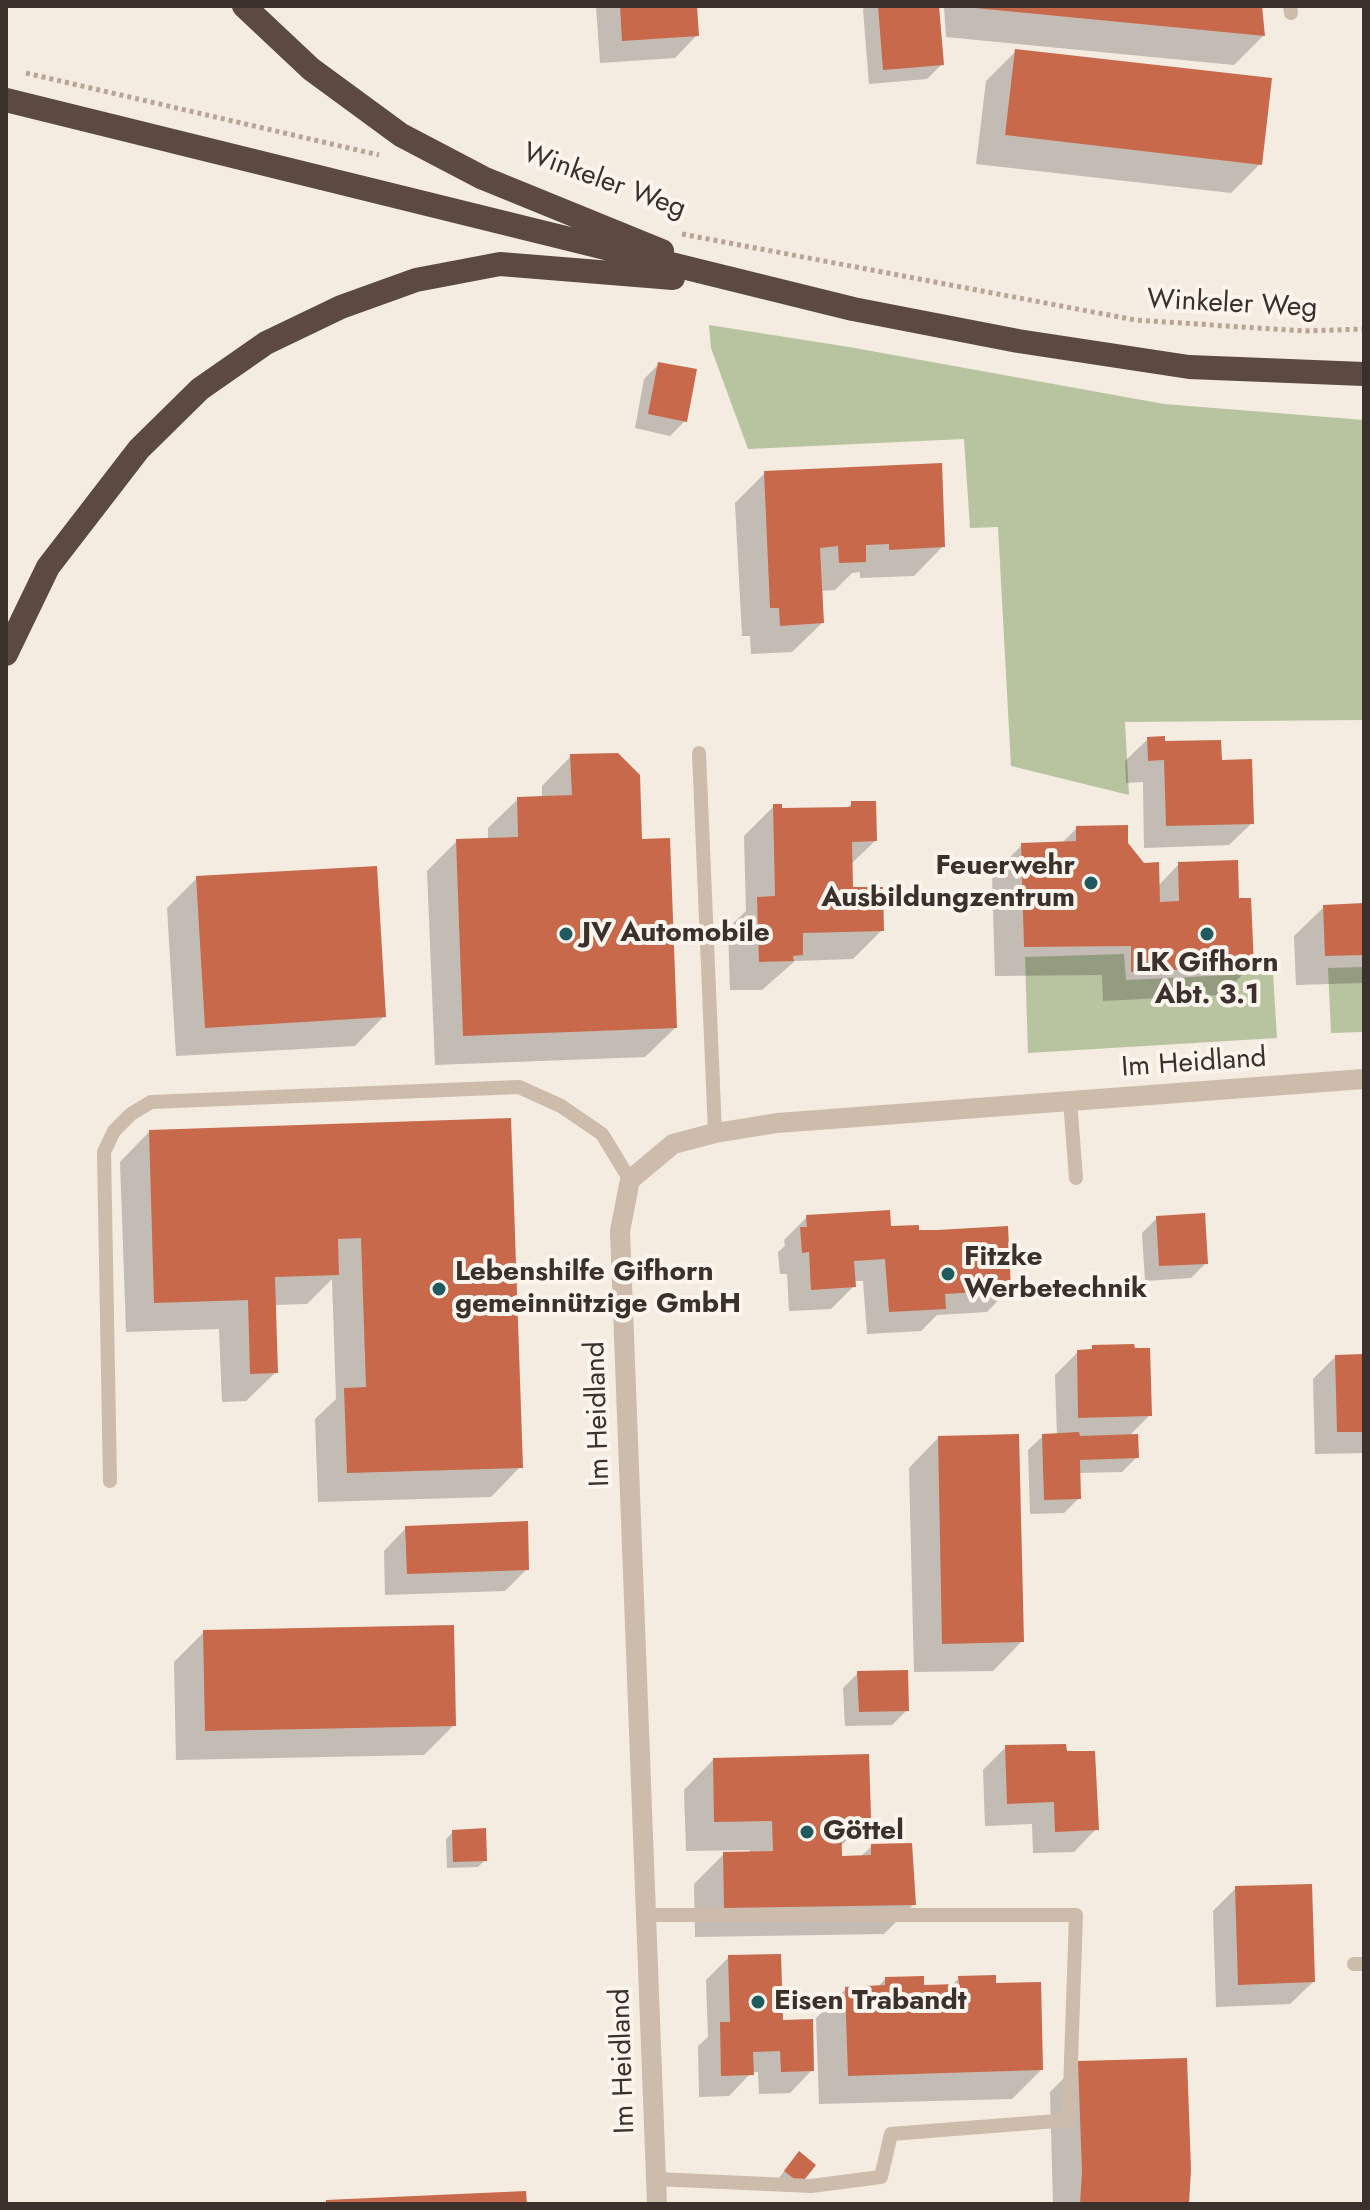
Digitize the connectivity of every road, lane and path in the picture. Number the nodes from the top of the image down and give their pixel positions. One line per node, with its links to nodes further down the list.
1 (244, 6): 4 (highway)
2 (19, 71): 4 (path)
3 (6, 100): 6 (highway)
4 (401, 135): 6 (highway)
5 (678, 234): 7 (path, Winkeler Weg)
6 (742, 283): 8 (highway); 9 (highway)
7 (1364, 329)
8 (1364, 374)
9 (6, 654)
10 (699, 753): 13 (lane)
11 (1364, 1079): 12 (street, Im Heidland)
12 (1070, 1101): 13 (street, Im Heidland); 14 (lane)
13 (715, 1133): 15 (street, Im Heidland)
14 (1076, 1178)
15 (630, 1180): 16 (lane); 17 (street, Im Heidland)
16 (110, 1481)
17 (646, 1915): 18 (street, Im Heidland); 18 (lane)
18 (656, 2179): 19 (street, Im Heidland)
19 (657, 2204)

